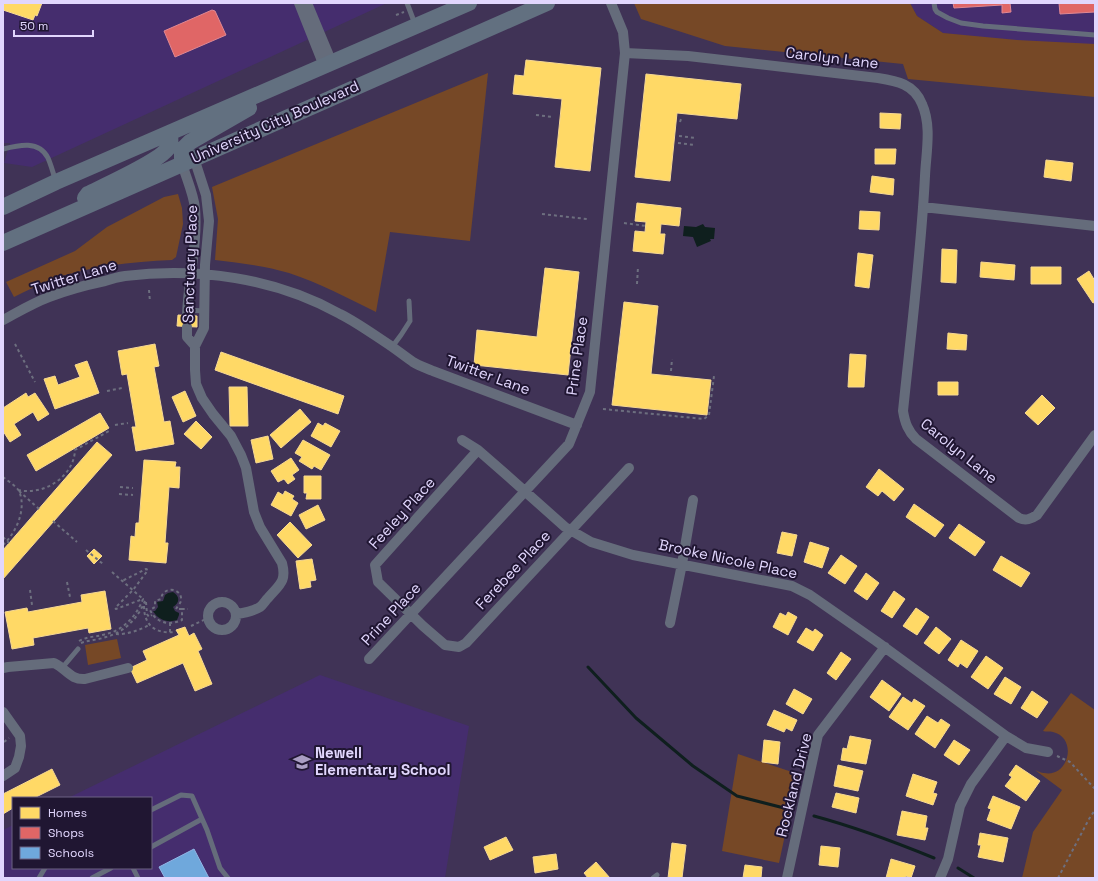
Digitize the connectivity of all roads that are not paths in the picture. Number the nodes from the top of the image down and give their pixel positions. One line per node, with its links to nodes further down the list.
1 (298, 3): 11 (street)
2 (307, 3): 11 (street)
3 (406, 3): 8 (lane)
4 (469, 3): 8 (main road, University City Boulevard)
5 (547, 3): 15 (main road, University City Boulevard)
6 (611, 3): 10 (street, Prine Place)
7 (934, 3): 9 (lane)
8 (416, 26): 11 (main road, University City Boulevard)
9 (1095, 35)
10 (625, 53): 18 (street, Carolyn Lane); 31 (street, Prine Place)
11 (328, 65): 12 (main road, University City Boulevard)
12 (290, 81): 13 (main road, University City Boulevard); 15 (main road)
13 (170, 133): 16 (main road, University City Boulevard); 19 (main road)
14 (3, 149): 16 (lane)
15 (188, 161): 19 (main road, University City Boulevard); 22 (street, Sanctuary Place); 23 (street, Sanctuary Place)
16 (56, 182): 17 (main road, University City Boulevard)
17 (5, 204)
18 (923, 207): 20 (street); 32 (street, Carolyn Lane)
19 (66, 215): 21 (main road, University City Boulevard)
20 (1095, 226)
21 (3, 243)
22 (191, 273): 23 (street, Twitter Lane); 26 (street, Sanctuary Place); 27 (street, Twitter Lane)
23 (205, 274): 25 (street, Sanctuary Place); 30 (street, Twitter Lane)
24 (408, 301): 30 (lane)
25 (204, 311): 26 (lane); 29 (street, Sanctuary Place)
26 (187, 313)
27 (3, 320)
28 (187, 327): 29 (street, Sanctuary Place)
29 (195, 346): 40 (street, Sanctuary Place)
30 (392, 347): 31 (street, Twitter Lane)
31 (577, 425): 36 (street, Prine Place)
32 (1095, 435)
33 (462, 440): 34 (street, Brooke Nicole Place)
34 (478, 450): 36 (street, Brooke Nicole Place); 41 (street, Feeley Place)
35 (629, 468): 38 (street, Ferebee Place)
36 (525, 492): 38 (street, Brooke Nicole Place); 41 (street, Prine Place)
37 (693, 500): 39 (street)
38 (571, 531): 39 (street, Brooke Nicole Place); 41 (street, Ferebee Place)
39 (682, 564): 42 (street); 43 (street, Brooke Nicole Place)
40 (236, 614): 40 (street)
41 (411, 615): 45 (street, Prine Place)
42 (670, 623)
43 (885, 646): 50 (street, Brooke Nicole Place); 63 (street, Rockland Drive)
44 (78, 649): 47 (lane)
45 (369, 659)
46 (3, 668): 47 (street)
47 (62, 668): 48 (street)
48 (128, 668)
49 (3, 712): 52 (street)
50 (1006, 736): 51 (street, Brooke Nicole Place); 64 (street)
51 (1048, 752)
52 (3, 776)
53 (152, 810): 54 (lane)
54 (202, 819): 55 (lane); 62 (lane)
55 (152, 846)
56 (44, 869): 59 (lane)
57 (109, 869): 60 (lane)
58 (134, 869): 61 (lane)
59 (40, 878)
60 (92, 878)
61 (138, 878)
62 (228, 878)
63 (787, 878)
64 (940, 878)

